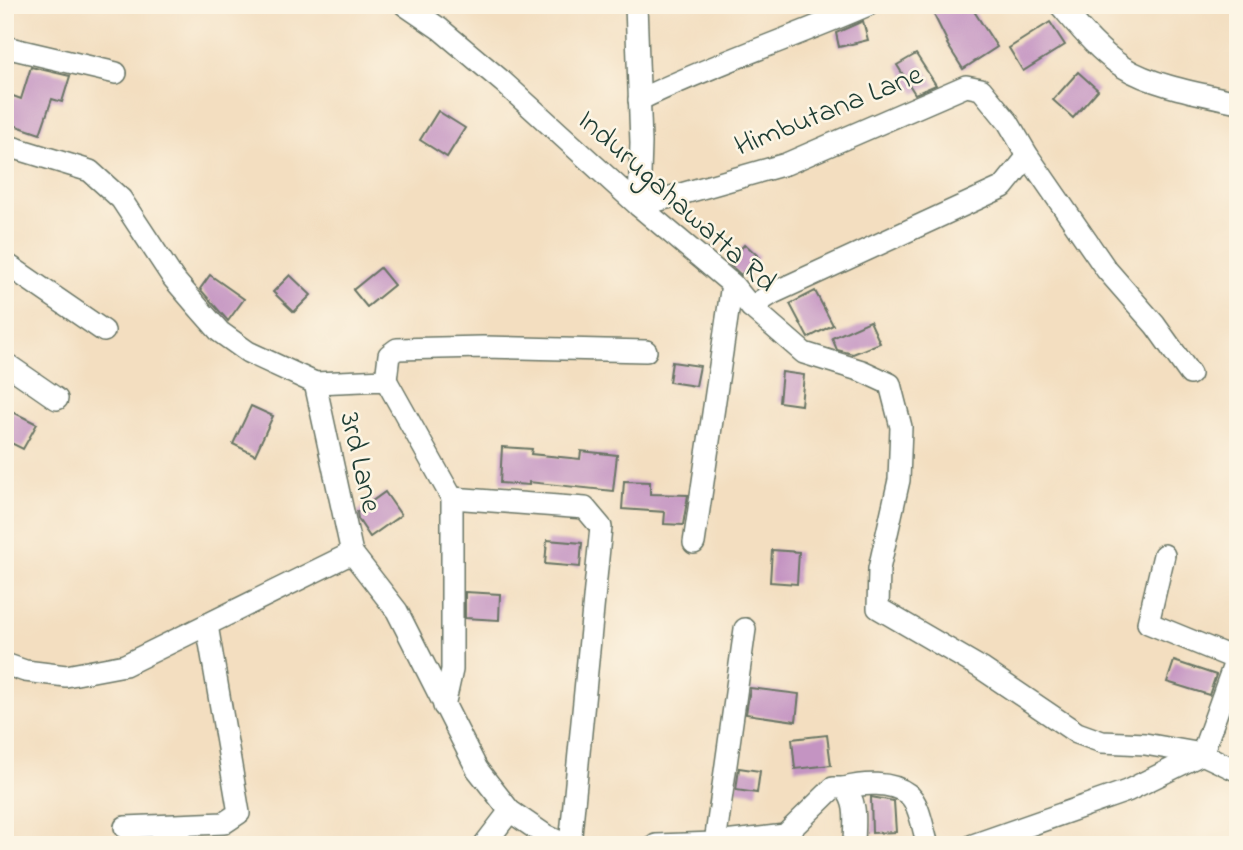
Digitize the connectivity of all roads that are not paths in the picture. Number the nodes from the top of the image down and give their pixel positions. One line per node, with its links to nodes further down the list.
1 (405, 5): 11 (street, Indurugahawatta Rd)
2 (636, 5): 7 (street)
3 (868, 5): 7 (street)
4 (1060, 5): 8 (street)
5 (5, 47): 6 (street)
6 (116, 73)
7 (639, 100): 11 (street)
8 (1238, 102)
9 (5, 145): 20 (street)
10 (1028, 156): 11 (street, Himbutana Lane); 14 (street); 18 (street, Himbutana Lane)
11 (639, 206): 13 (street, Indurugahawatta Rd)
12 (5, 263): 15 (street)
13 (732, 284): 14 (street, Indurugahawatta Rd); 23 (street)
14 (751, 307): 31 (street, Indurugahawatta Rd)
15 (104, 331)
16 (646, 351): 19 (street)
17 (5, 363): 21 (street)
18 (1190, 374)
19 (386, 380): 20 (street); 22 (street)
20 (315, 383): 24 (street, 3rd Lane)
21 (57, 399)
22 (452, 498): 30 (street); 38 (street)
23 (694, 543)
24 (352, 553): 26 (street); 30 (street)
25 (1164, 555): 28 (street)
26 (207, 625): 29 (street); 35 (street)
27 (745, 629): 36 (street)
28 (1237, 652): 31 (street)
29 (5, 664)
30 (444, 706): 34 (street)
31 (1202, 754): 32 (street); 42 (street)
32 (1238, 771)
33 (844, 788): 36 (street); 40 (street); 41 (street)
34 (510, 811): 37 (street); 38 (street)
35 (125, 827)
36 (715, 844): 39 (street)
37 (484, 845)
38 (568, 845)
39 (656, 845)
40 (854, 845)
41 (928, 845)
42 (973, 845)

